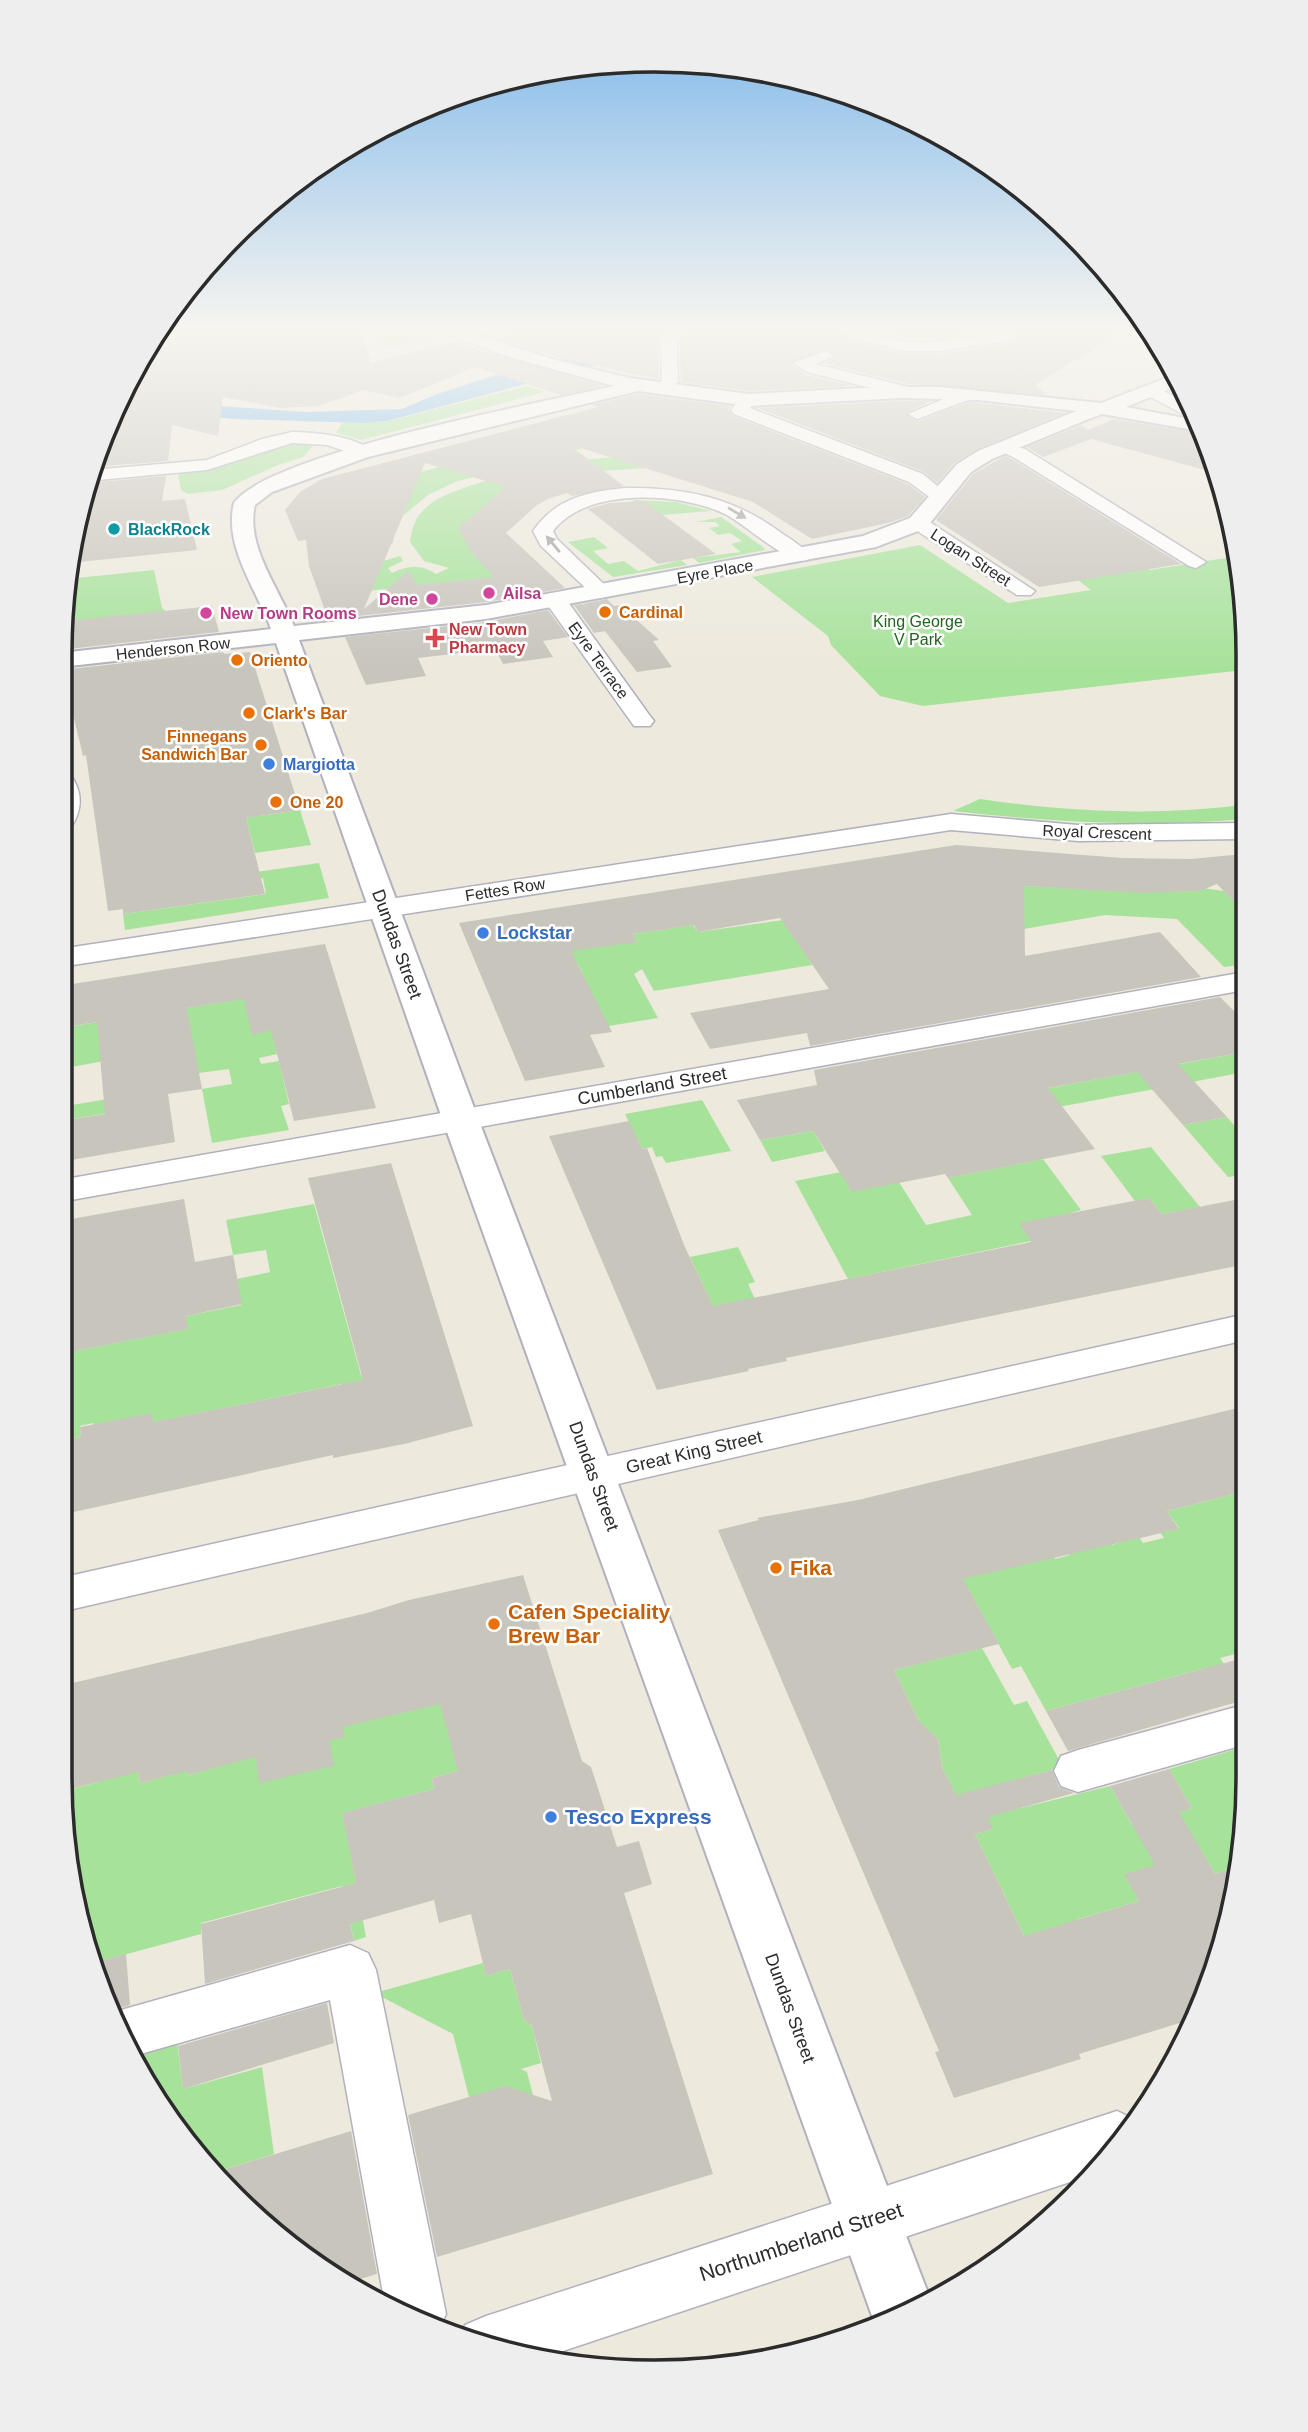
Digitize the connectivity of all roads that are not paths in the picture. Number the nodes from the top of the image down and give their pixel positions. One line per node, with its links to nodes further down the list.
1 (273, 441): 8 (street)
2 (332, 441): 7 (street)
3 (405, 441): 7 (street)
4 (822, 441): 9 (street)
5 (1016, 441): 6 (street)
6 (1001, 447): 9 (street); 12 (street)
7 (363, 452): 16 (street, Dundas Street)
8 (101, 475)
9 (939, 495): 10 (street)
10 (918, 523): 11 (street, Eyre Place); 13 (street, Logan Street)
11 (800, 556): 14 (street, Eyre Place); 14 (street, one-way to 11)
12 (1196, 562)
13 (1024, 591)
14 (601, 592): 15 (street, Eyre Place)
15 (555, 600): 16 (street, Eyre Place); 18 (street, Eyre Terrace)
16 (285, 635): 17 (street, Henderson Row); 21 (street, Dundas Street)
17 (72, 659)
18 (642, 721)
19 (951, 822): 20 (street, Royal Crescent); 21 (street, Fettes Row)
20 (1236, 831)
21 (384, 908): 22 (street, Fettes Row); 24 (street, Dundas Street)
22 (72, 956)
23 (1236, 983): 24 (street, Cumberland Street)
24 (461, 1121): 25 (street, Cumberland Street); 27 (street, Dundas Street)
25 (72, 1189)
26 (1236, 1329): 27 (street, Great King Street)
27 (593, 1474): 28 (street, Great King Street); 33 (street, Dundas Street)
28 (72, 1592)
29 (1236, 1727): 30 (street)
30 (1077, 1771)
31 (130, 2032): 35 (street)
32 (1108, 2142): 33 (street, Northumberland Street)
33 (868, 2220): 34 (street, Dundas Street); 36 (street, Northumberland Street)
34 (900, 2305)
35 (415, 2309)
36 (504, 2340)

